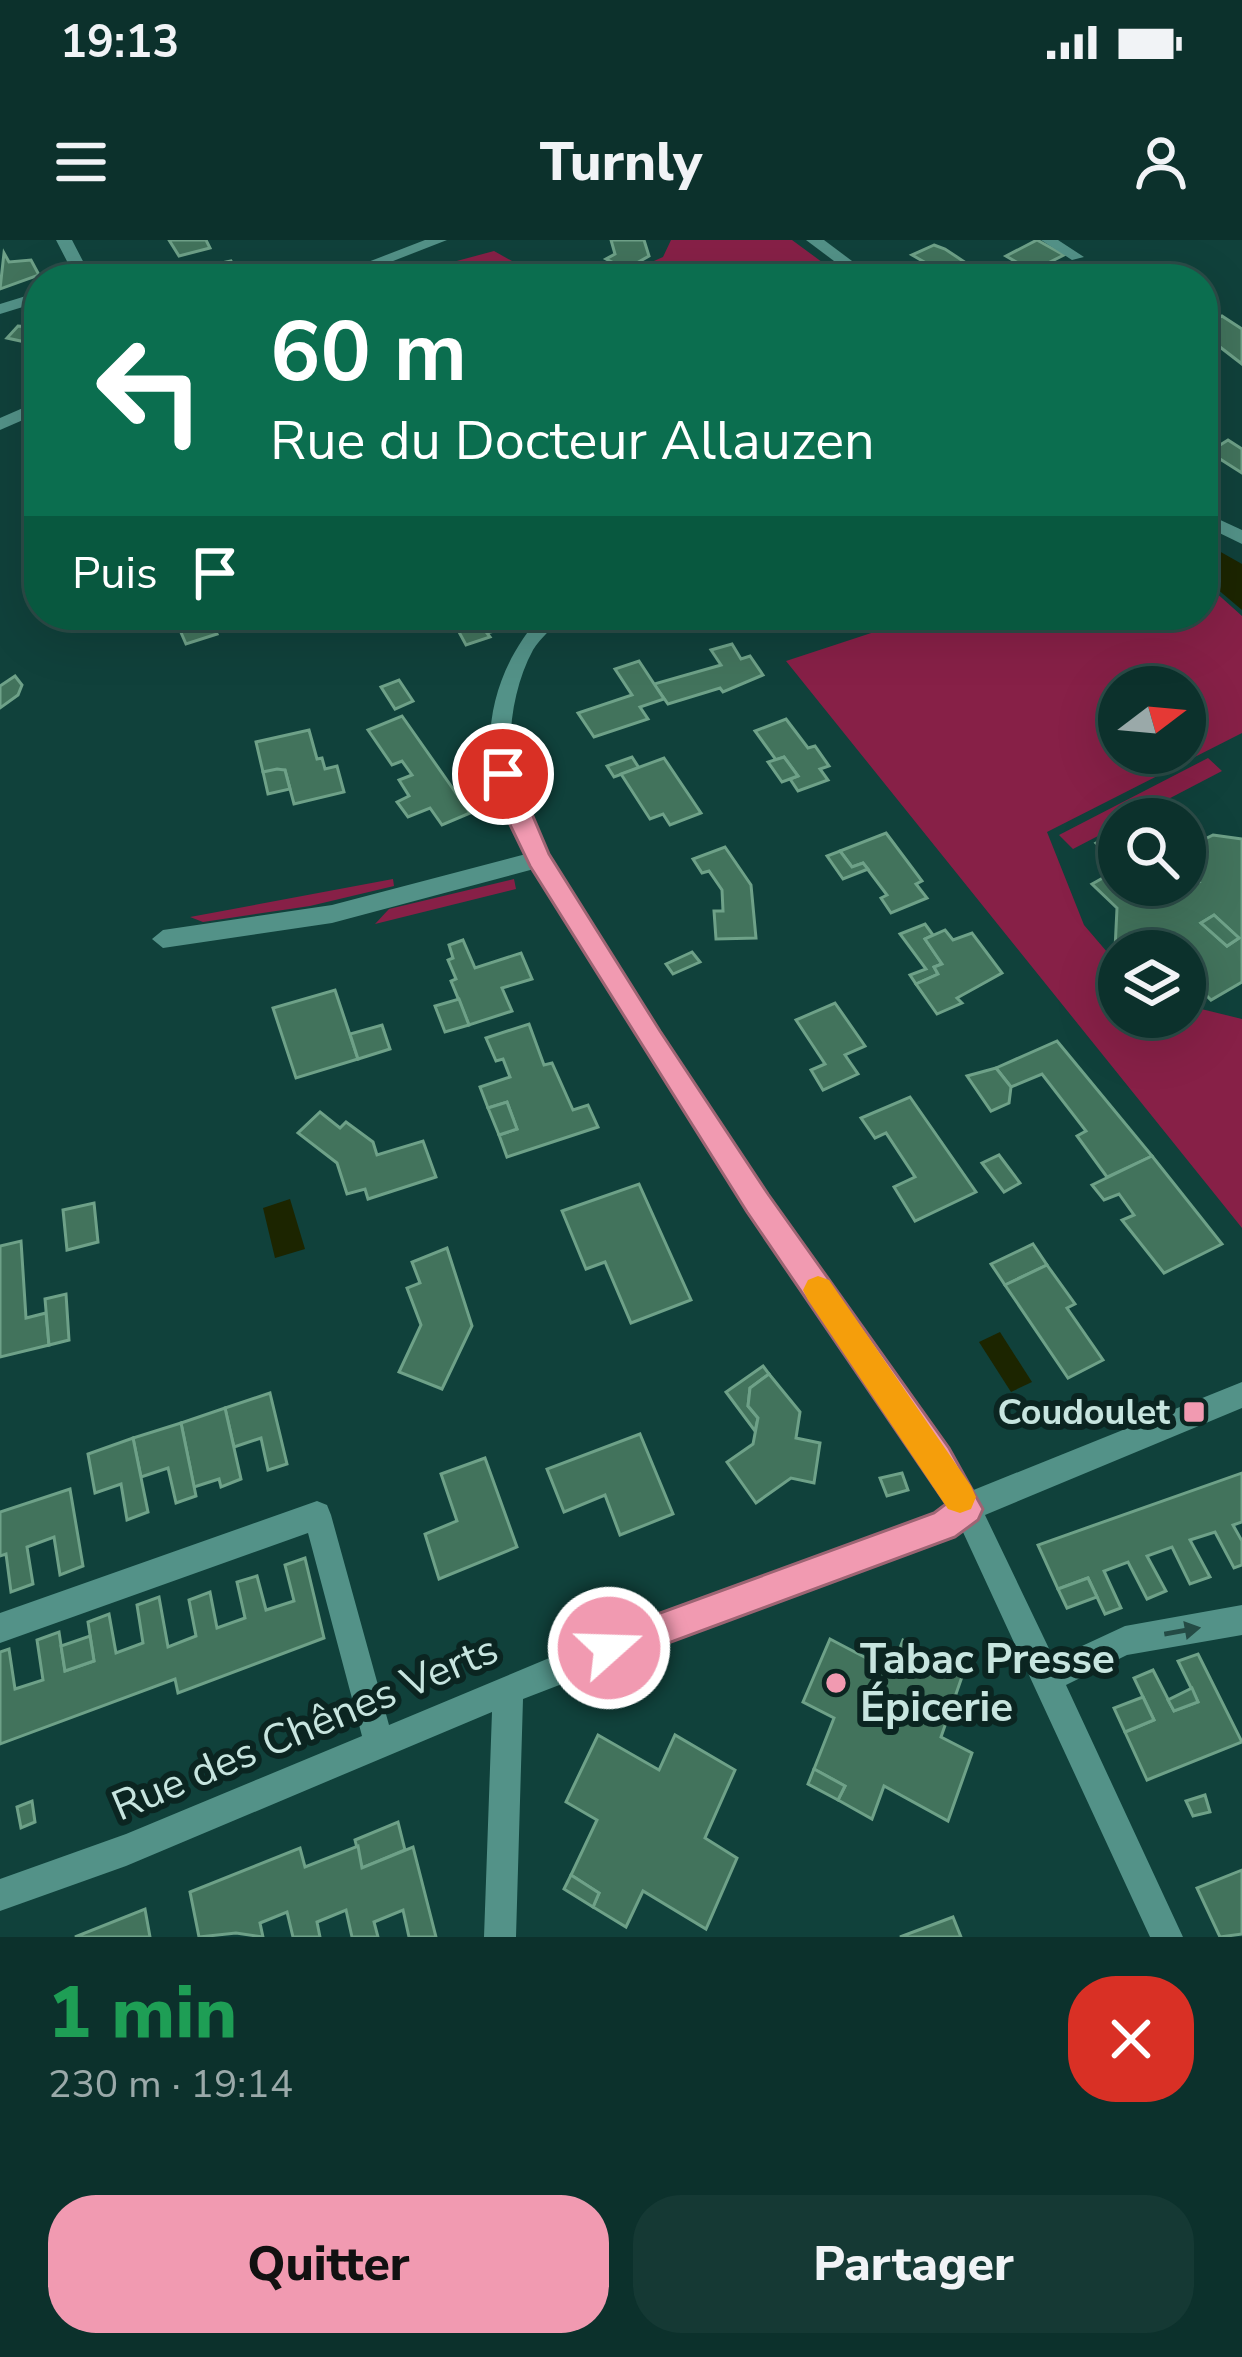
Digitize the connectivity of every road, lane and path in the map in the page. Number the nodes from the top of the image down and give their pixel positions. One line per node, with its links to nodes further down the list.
1 (439, 240): 5 (street)
2 (814, 240): 6 (street)
3 (1048, 240): 4 (lane)
4 (1077, 256)
5 (373, 264)
6 (847, 264)
7 (539, 630): 8 (street)
8 (539, 859): 9 (street); 11 (street)
9 (163, 939)
10 (1242, 1395): 11 (street, Rue des Chênes Verts)
11 (967, 1509): 14 (street); 15 (street, Rue des Chênes Verts)
12 (1242, 1620): 14 (street, one-way to 12)
13 (0, 1628): 16 (street)
14 (1047, 1678): 19 (street)
15 (508, 1688): 16 (street, Rue des Chênes Verts); 18 (street)
16 (379, 1743): 17 (street, Rue des Chênes Verts)
17 (0, 1895)
18 (500, 1937)
19 (1167, 1937)

